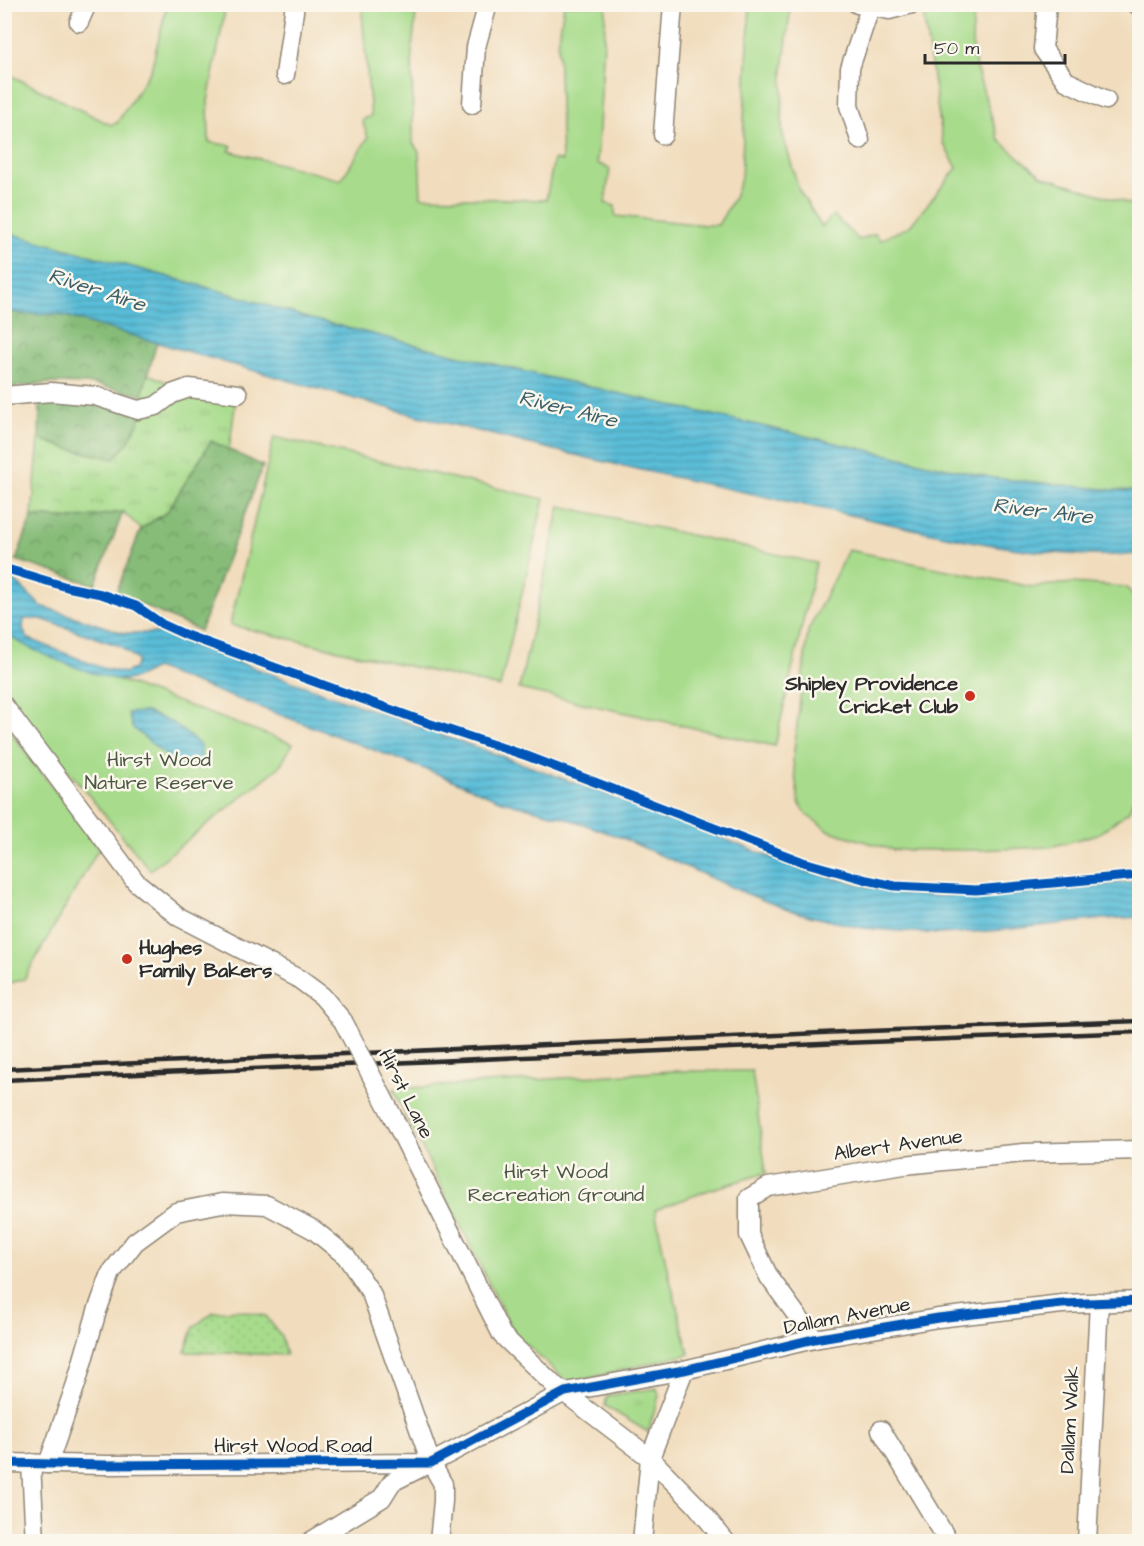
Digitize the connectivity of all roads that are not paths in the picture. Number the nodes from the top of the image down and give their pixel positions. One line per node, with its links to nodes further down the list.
1 (87, 4): 8 (street)
2 (295, 4): 9 (street)
3 (488, 4): 11 (street)
4 (674, 4): 12 (street)
5 (912, 4): 7 (street)
6 (1047, 4): 10 (street)
7 (864, 6): 13 (street)
8 (79, 22)
9 (285, 75)
10 (1106, 100)
11 (472, 104)
12 (663, 135)
13 (860, 140)
14 (238, 394): 15 (street)
15 (4, 396)
16 (4, 706): 22 (street, Hirst Lane, bridge)
17 (1140, 1150): 20 (street, Albert Avenue)
18 (1140, 1301): 19 (street, Dallam Avenue)
19 (1099, 1302): 20 (street, Dallam Avenue); 34 (street, Dallam Walk)
20 (814, 1339): 21 (street, Dallam Avenue)
21 (684, 1370): 22 (street, Dallam Avenue); 24 (street)
22 (565, 1392): 24 (street, Hirst Lane); 27 (street, Hirst Wood Road)
23 (881, 1430): 28 (street)
24 (650, 1458): 32 (street); 33 (street, Hirst Lane)
25 (4, 1463): 26 (street, Hirst Wood Road)
26 (40, 1463): 27 (street, Hirst Wood Road); 27 (street); 29 (street)
27 (430, 1463): 30 (street); 31 (street)
28 (946, 1541)
29 (35, 1542)
30 (310, 1542)
31 (439, 1542)
32 (642, 1542)
33 (726, 1542)
34 (1087, 1542)

